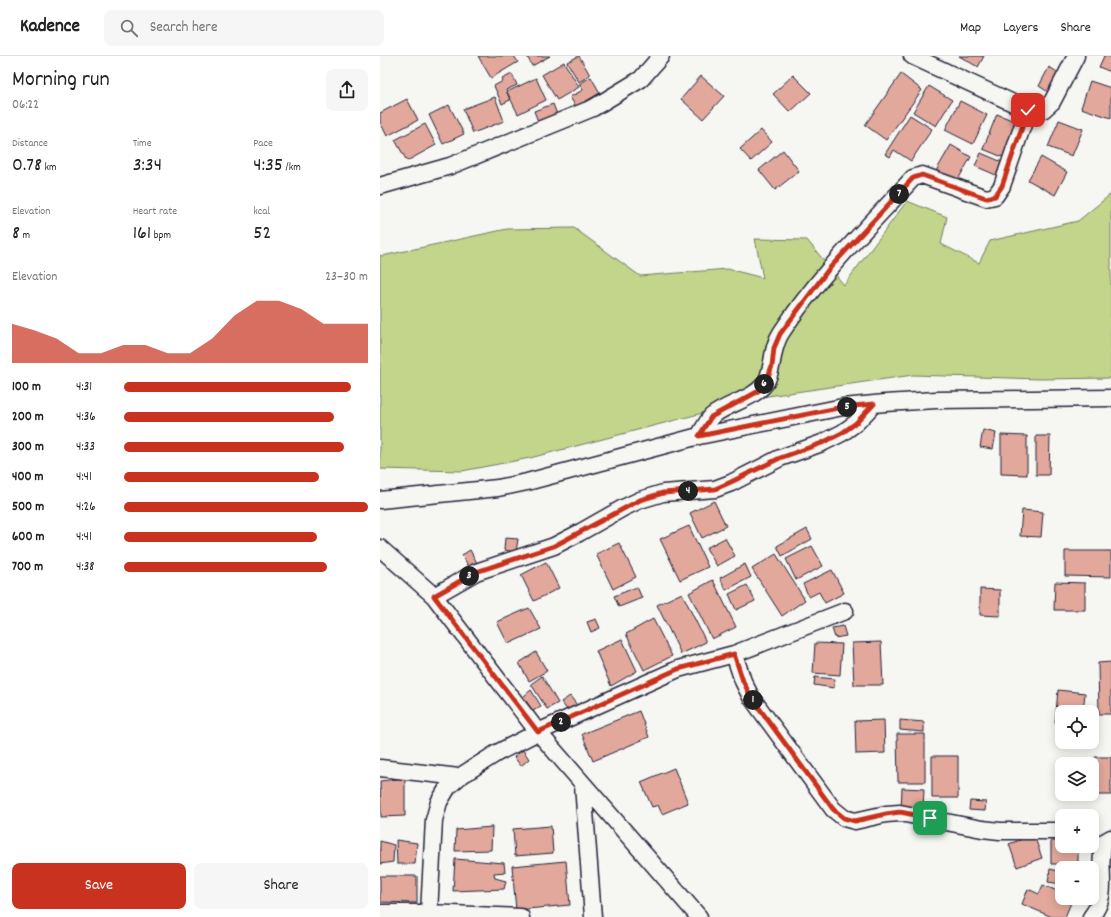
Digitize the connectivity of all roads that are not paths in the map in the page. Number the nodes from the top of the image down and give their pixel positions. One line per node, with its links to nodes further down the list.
1 (661, 56): 5 (street)
2 (912, 56): 4 (street)
3 (1076, 56): 4 (street)
4 (1028, 110): 8 (street)
5 (380, 186)
6 (1111, 398): 7 (street)
7 (874, 404): 8 (street); 11 (street)
8 (699, 436): 9 (street)
9 (380, 500)
10 (384, 555): 11 (street)
11 (434, 596): 14 (street)
12 (845, 611): 13 (street)
13 (734, 654): 14 (street); 18 (street)
14 (538, 732): 16 (street); 17 (street)
15 (380, 768): 16 (street)
16 (459, 777): 21 (street)
17 (583, 785): 23 (street); 24 (street)
18 (1055, 831)
19 (1102, 839): 25 (street)
20 (380, 913): 21 (street)
21 (429, 913): 22 (street)
22 (521, 917)
23 (593, 917)
24 (699, 917)
25 (1091, 917)

